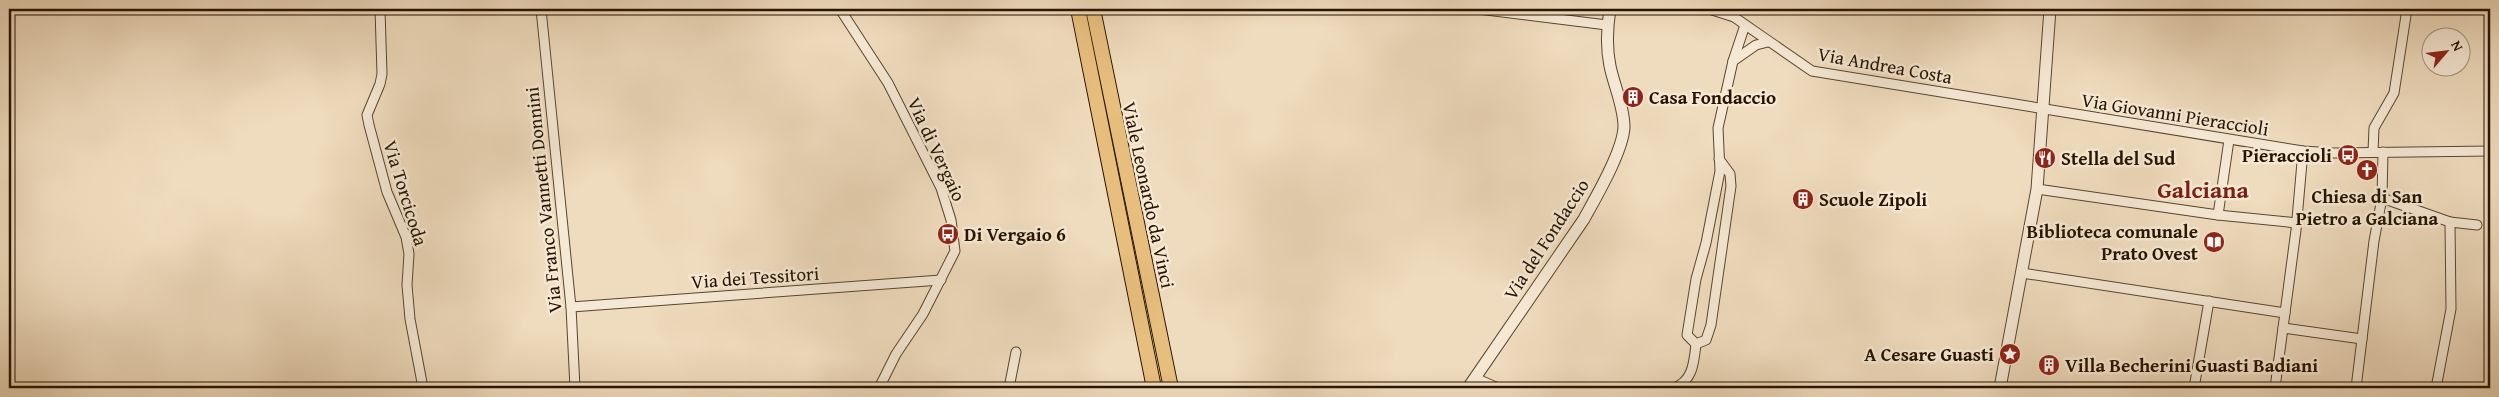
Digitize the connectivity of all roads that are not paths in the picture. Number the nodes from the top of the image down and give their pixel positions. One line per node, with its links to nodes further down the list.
1 (380, 9): 40 (street, Via Torcicoda)
2 (540, 9): 33 (street, Via Franco Vannetti Donnini)
3 (840, 9): 31 (street, Via di Vergaio)
4 (1078, 9): 44 (highway, Viale Leonardo da Vinci)
5 (1093, 9): 45 (highway, Viale Leonardo da Vinci)
6 (1478, 9): 11 (street)
7 (1610, 9): 11 (street, Via del Fondaccio)
8 (1709, 9): 12 (street, Via Andrea Costa)
9 (2050, 9): 15 (street)
10 (2407, 9): 19 (street)
11 (1607, 25): 39 (street, Via del Fondaccio)
12 (1745, 25): 13 (street, Via Andrea Costa); 14 (street)
13 (1768, 42): 14 (street); 15 (street, Via Andrea Costa)
14 (1733, 61): 21 (street)
15 (2042, 109): 16 (street, Via Giovanni Pieraccioli); 24 (street)
16 (2229, 140): 17 (street, Via Giovanni Pieraccioli); 26 (street)
17 (2304, 151): 19 (street, Via Giovanni Pieraccioli); 28 (street)
18 (2490, 151): 20 (street, Via Giovanni Pieraccioli)
19 (2373, 152): 20 (street, Via Giovanni Pieraccioli)
20 (2383, 152): 25 (street)
21 (1719, 159): 22 (street); 23 (street)
22 (1718, 180): 23 (street); 37 (street)
23 (1731, 186): 37 (street)
24 (2037, 189): 26 (street); 30 (street)
25 (2382, 198): 27 (street); 36 (street)
26 (2218, 215): 28 (street)
27 (2450, 222): 29 (street); 53 (street)
28 (2296, 223): 34 (street)
29 (2477, 225)
30 (2022, 273): 32 (street); 49 (street)
31 (941, 280): 33 (street, Via dei Tessitori); 42 (street, Via di Vergaio)
32 (2208, 301): 34 (street); 50 (street)
33 (571, 307): 41 (street, Via Franco Vannetti Donnini)
34 (2284, 313): 35 (street)
35 (2282, 328): 36 (street); 51 (street)
36 (2362, 339): 52 (street)
37 (1696, 344): 48 (street)
38 (1016, 352): 43 (street)
39 (1475, 378): 46 (street, Via del Fondaccio); 47 (street)
40 (422, 388)
41 (575, 388)
42 (879, 388)
43 (1009, 388)
44 (1154, 388)
45 (1171, 388)
46 (1468, 388)
47 (1498, 388)
48 (1674, 388)
49 (2000, 388)
50 (2194, 388)
51 (2275, 388)
52 (2356, 388)
53 (2436, 388)

